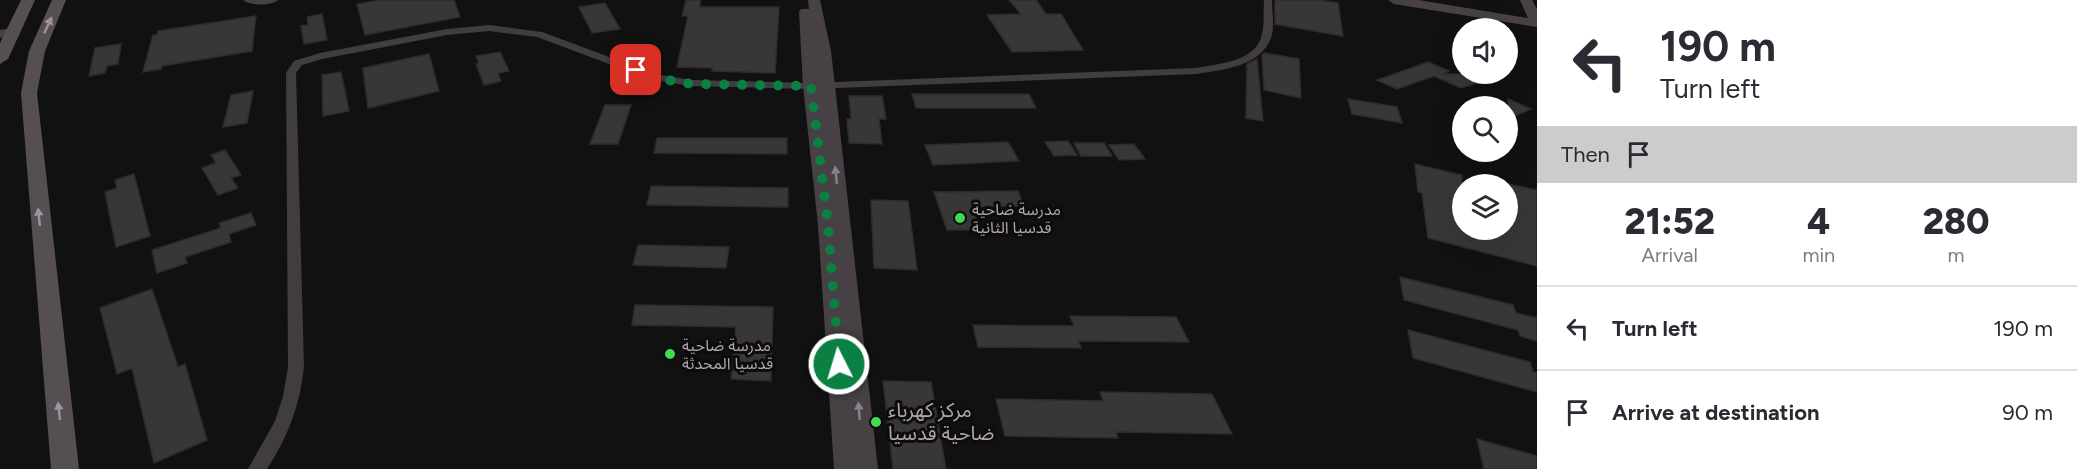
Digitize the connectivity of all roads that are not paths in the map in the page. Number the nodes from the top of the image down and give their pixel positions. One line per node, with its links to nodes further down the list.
1 (28, 0): 13 (main road)
2 (59, 0): 17 (main road, one-way to 2)
3 (249, 0): 4 (street)
4 (272, 0)
5 (804, 0): 12 (street)
6 (814, 0): 12 (street)
7 (1268, 0): 15 (street)
8 (1394, 0): 11 (street)
9 (1429, 0): 11 (street)
10 (1526, 0): 11 (street)
11 (1536, 20)
12 (814, 24): 15 (street)
13 (5, 38): 14 (main road)
14 (0, 59)
15 (819, 85): 16 (street); 18 (street)
16 (845, 343): 19 (street); 20 (street, one-way to 16)
17 (65, 469)
18 (257, 469)
19 (847, 469)
20 (865, 469)

